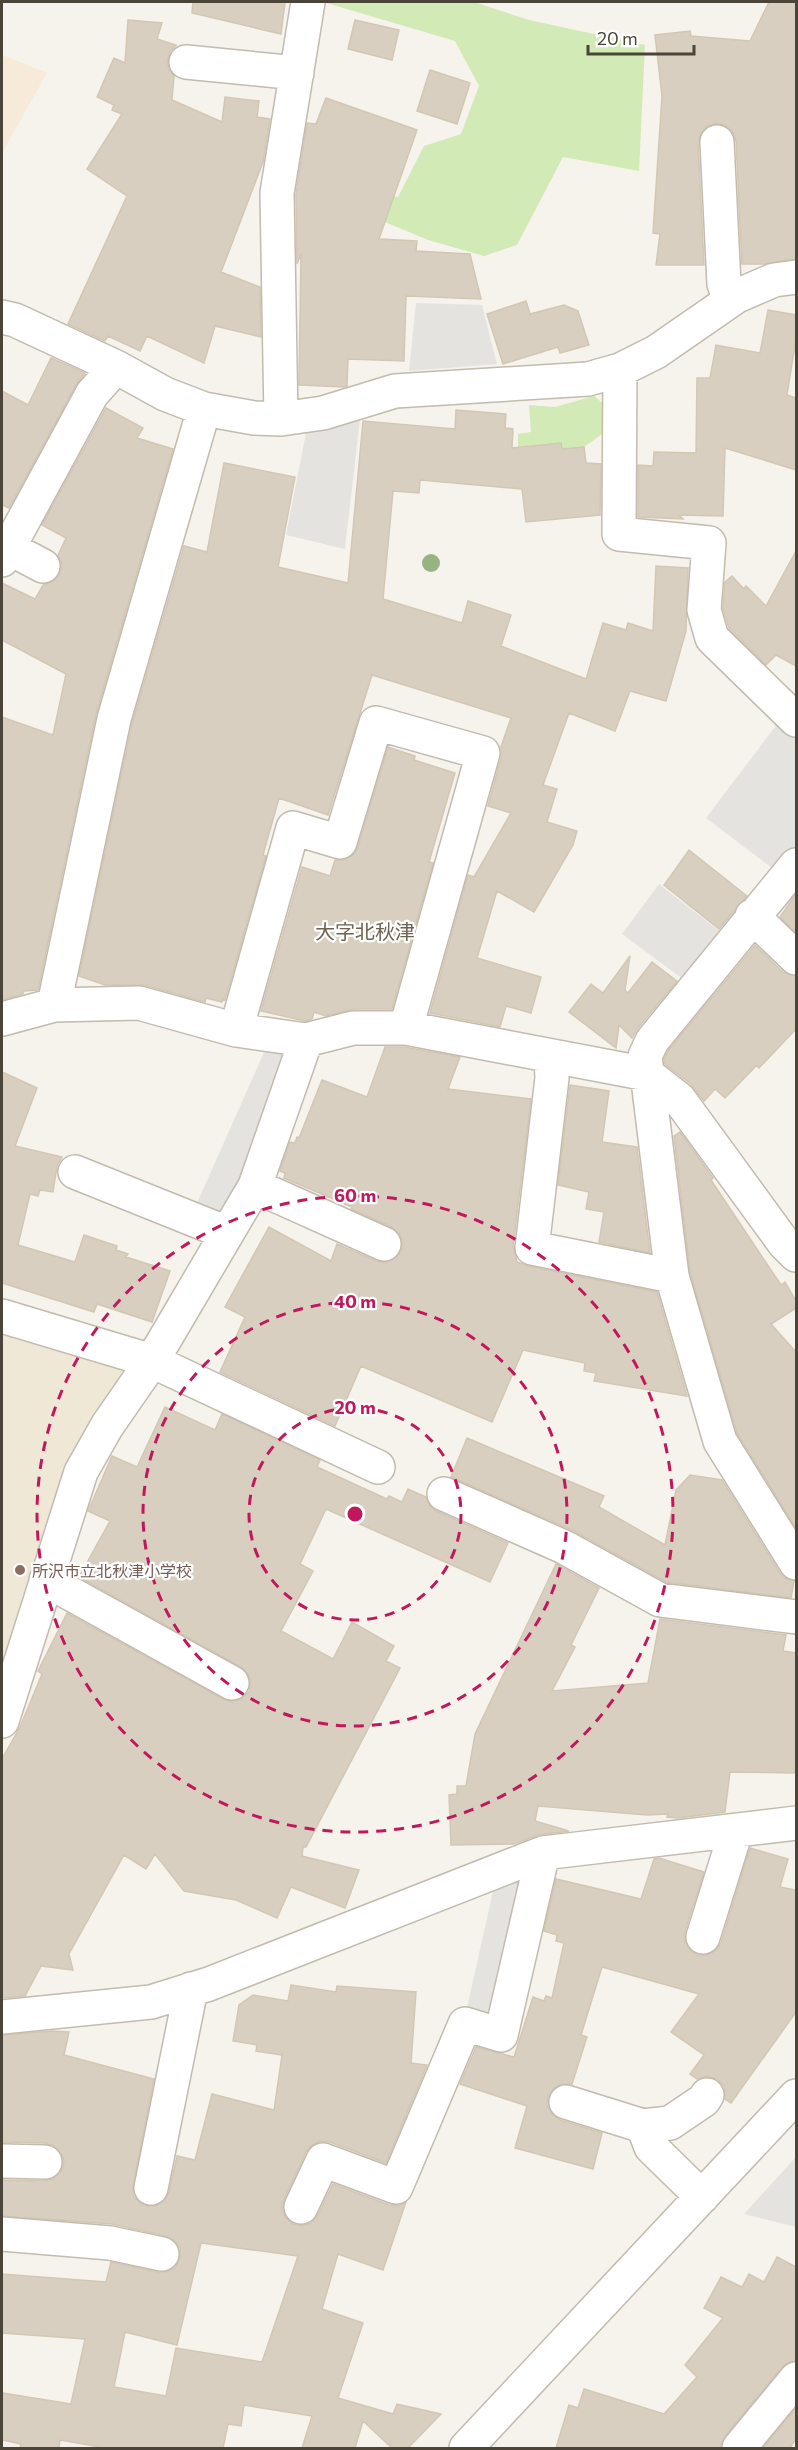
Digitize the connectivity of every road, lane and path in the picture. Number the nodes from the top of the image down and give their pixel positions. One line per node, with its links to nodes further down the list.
1 (308, 2): 3 (street)
2 (186, 62): 3 (street)
3 (297, 73): 11 (street)
4 (717, 142): 6 (street)
5 (796, 277): 6 (street)
6 (730, 300): 9 (street)
7 (2, 317): 8 (street)
8 (116, 367): 10 (street); 12 (street)
9 (620, 370): 11 (street); 14 (street)
10 (204, 409): 11 (street); 18 (street)
11 (281, 419)
12 (5, 554): 13 (street)
13 (43, 566)
14 (796, 720)
15 (796, 865): 16 (street)
16 (752, 916): 17 (street); 24 (street)
17 (796, 958)
18 (54, 1005): 19 (street); 21 (street)
19 (2, 1019)
20 (406, 1028): 21 (street); 22 (street); 23 (street)
21 (236, 1030): 22 (street)
22 (306, 1040): 26 (street)
23 (551, 1057): 24 (street); 30 (street)
24 (646, 1074): 29 (street); 30 (street)
25 (75, 1172): 27 (street)
26 (255, 1186): 27 (street); 28 (street)
27 (227, 1233): 32 (street)
28 (384, 1244)
29 (796, 1256)
30 (672, 1276): 35 (street)
31 (2, 1316): 32 (street)
32 (152, 1361): 33 (street); 36 (street)
33 (378, 1467)
34 (444, 1494): 37 (street)
35 (796, 1563)
36 (46, 1580): 38 (street); 39 (street)
37 (796, 1617)
38 (232, 1683)
39 (2, 1721)
40 (796, 1823): 41 (street)
41 (736, 1831): 42 (street); 43 (street)
42 (543, 1853): 44 (street); 54 (street)
43 (703, 1937)
44 (191, 1989): 45 (street); 52 (street)
45 (2, 2017)
46 (707, 2095): 49 (street)
47 (796, 2096): 53 (street)
48 (566, 2102): 49 (street)
49 (643, 2126): 53 (street)
50 (2, 2161): 51 (street)
51 (45, 2162)
52 (151, 2188)
53 (702, 2197): 58 (street)
54 (301, 2207)
55 (2, 2234): 56 (street)
56 (162, 2254)
57 (796, 2379): 59 (street)
58 (466, 2448)
59 (739, 2448)

